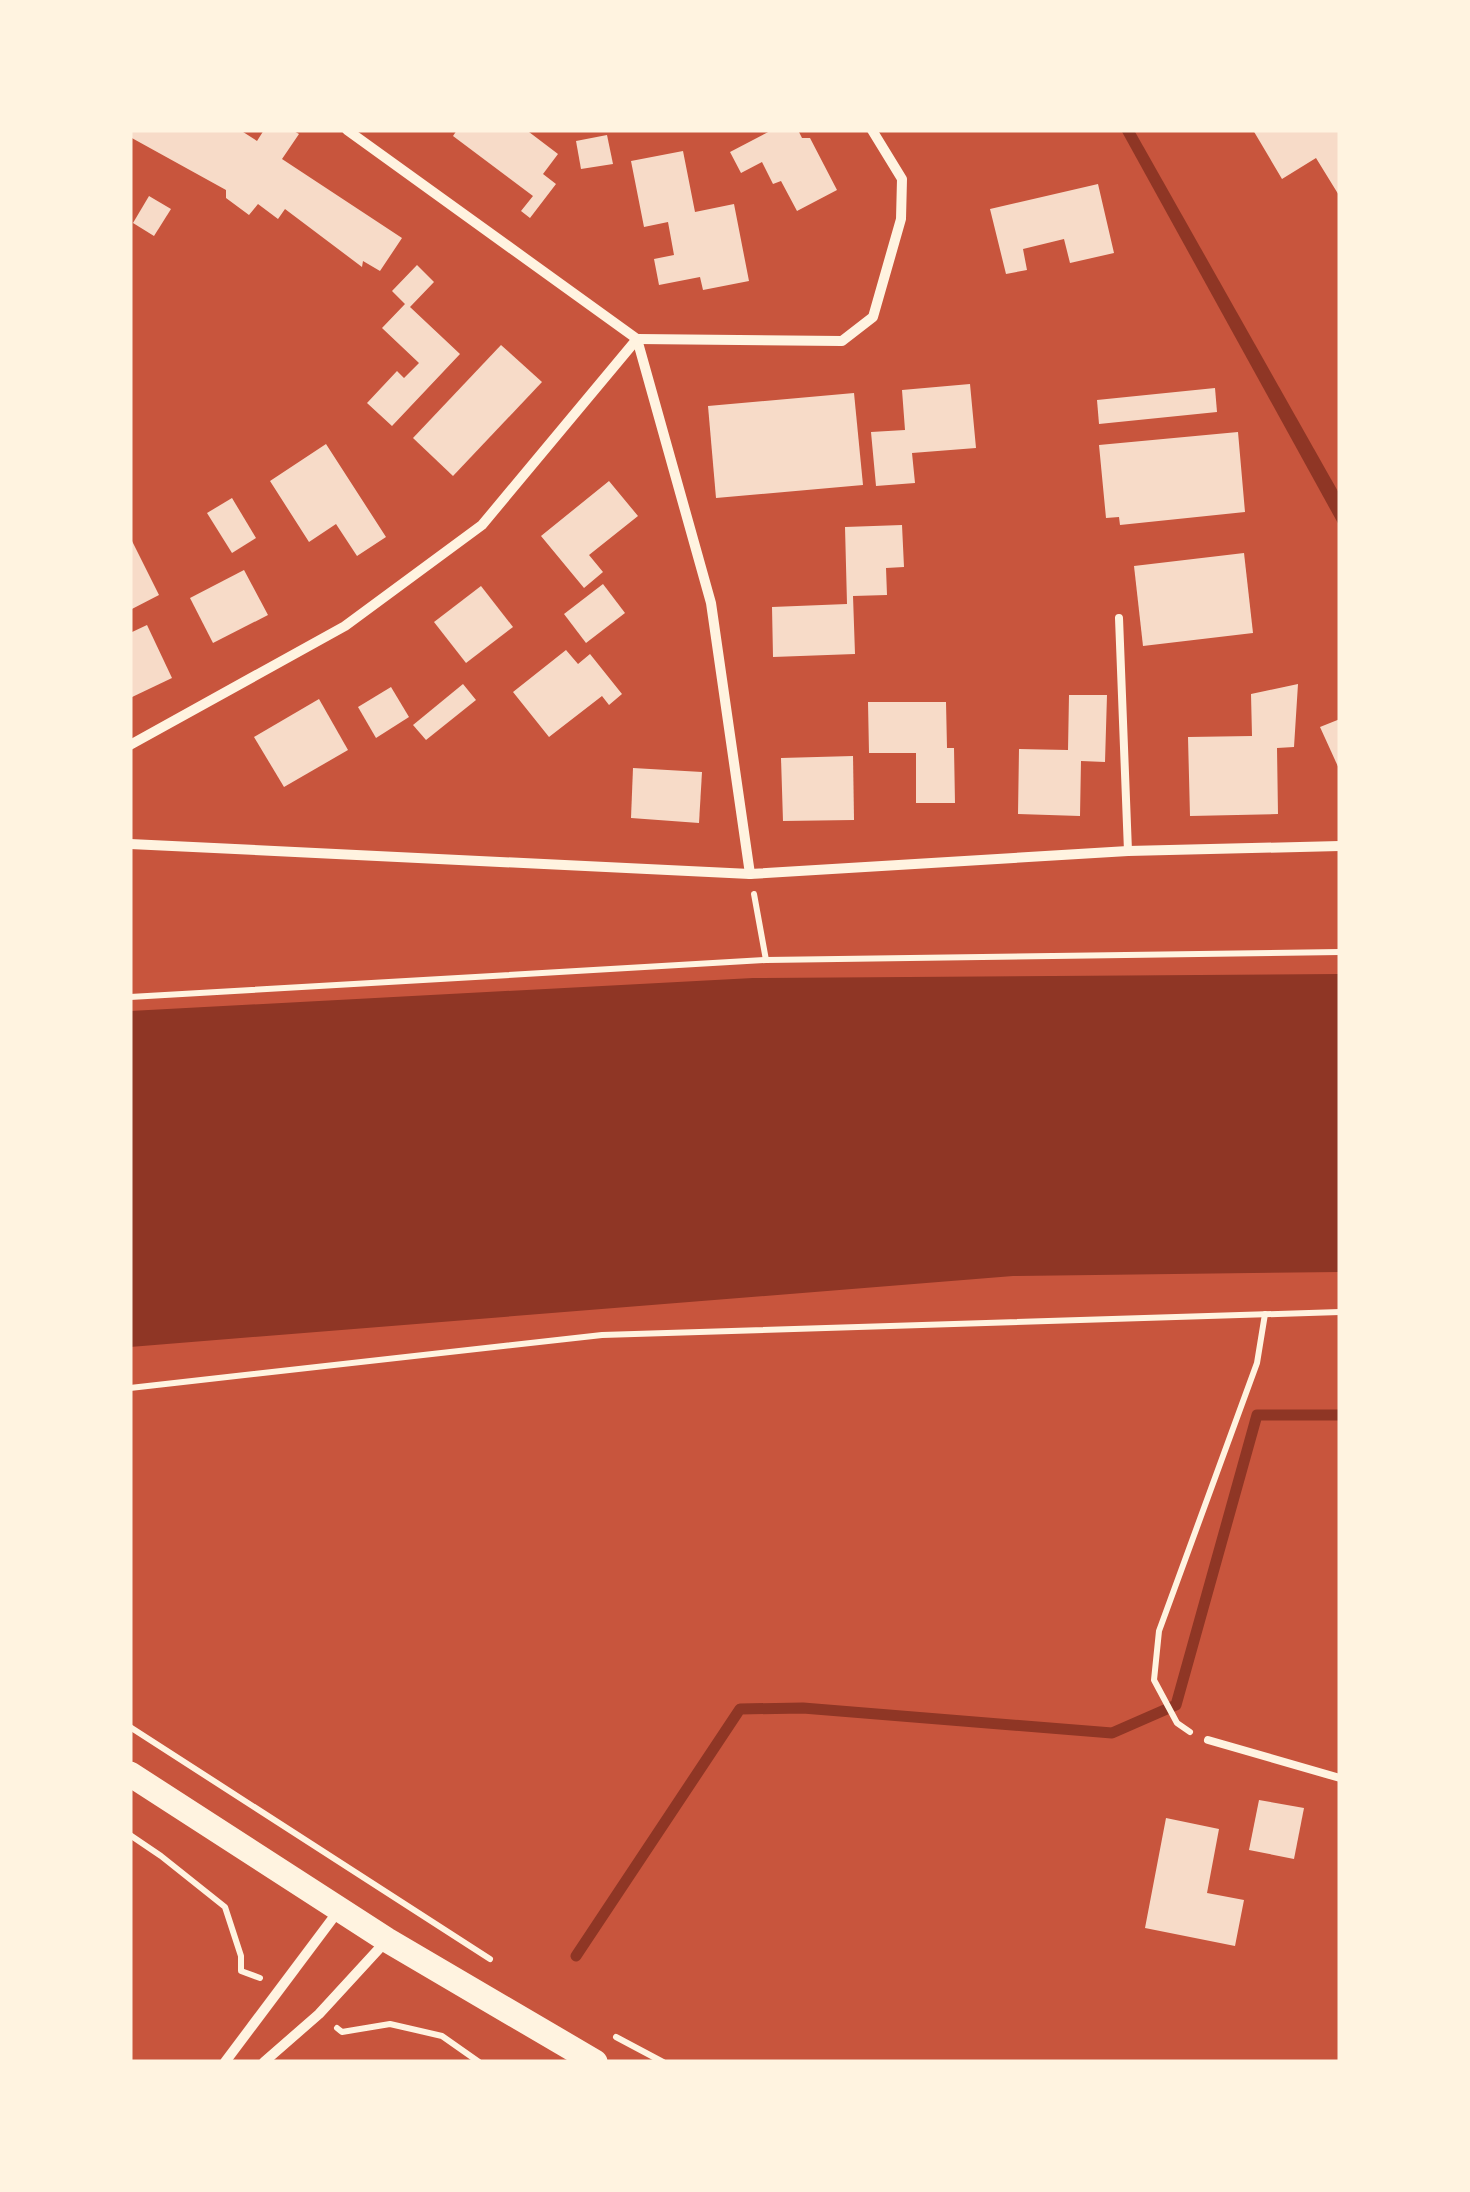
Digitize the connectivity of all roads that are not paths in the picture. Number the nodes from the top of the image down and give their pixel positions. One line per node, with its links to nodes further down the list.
1 (347, 130): 3 (street)
2 (872, 130): 3 (street)
3 (637, 339): 5 (street); 9 (street)
4 (1118, 618): 8 (lane)
5 (130, 745)
6 (130, 844): 9 (street)
7 (1340, 846): 8 (street)
8 (1128, 851): 9 (street)
9 (750, 874)
10 (1208, 1740): 12 (lane)
11 (130, 1774): 13 (main road)
12 (1340, 1778)
13 (340, 1910): 14 (main road); 15 (street)
14 (388, 1940): 16 (street); 17 (main road)
15 (225, 2062)
16 (264, 2062)
17 (595, 2062)

